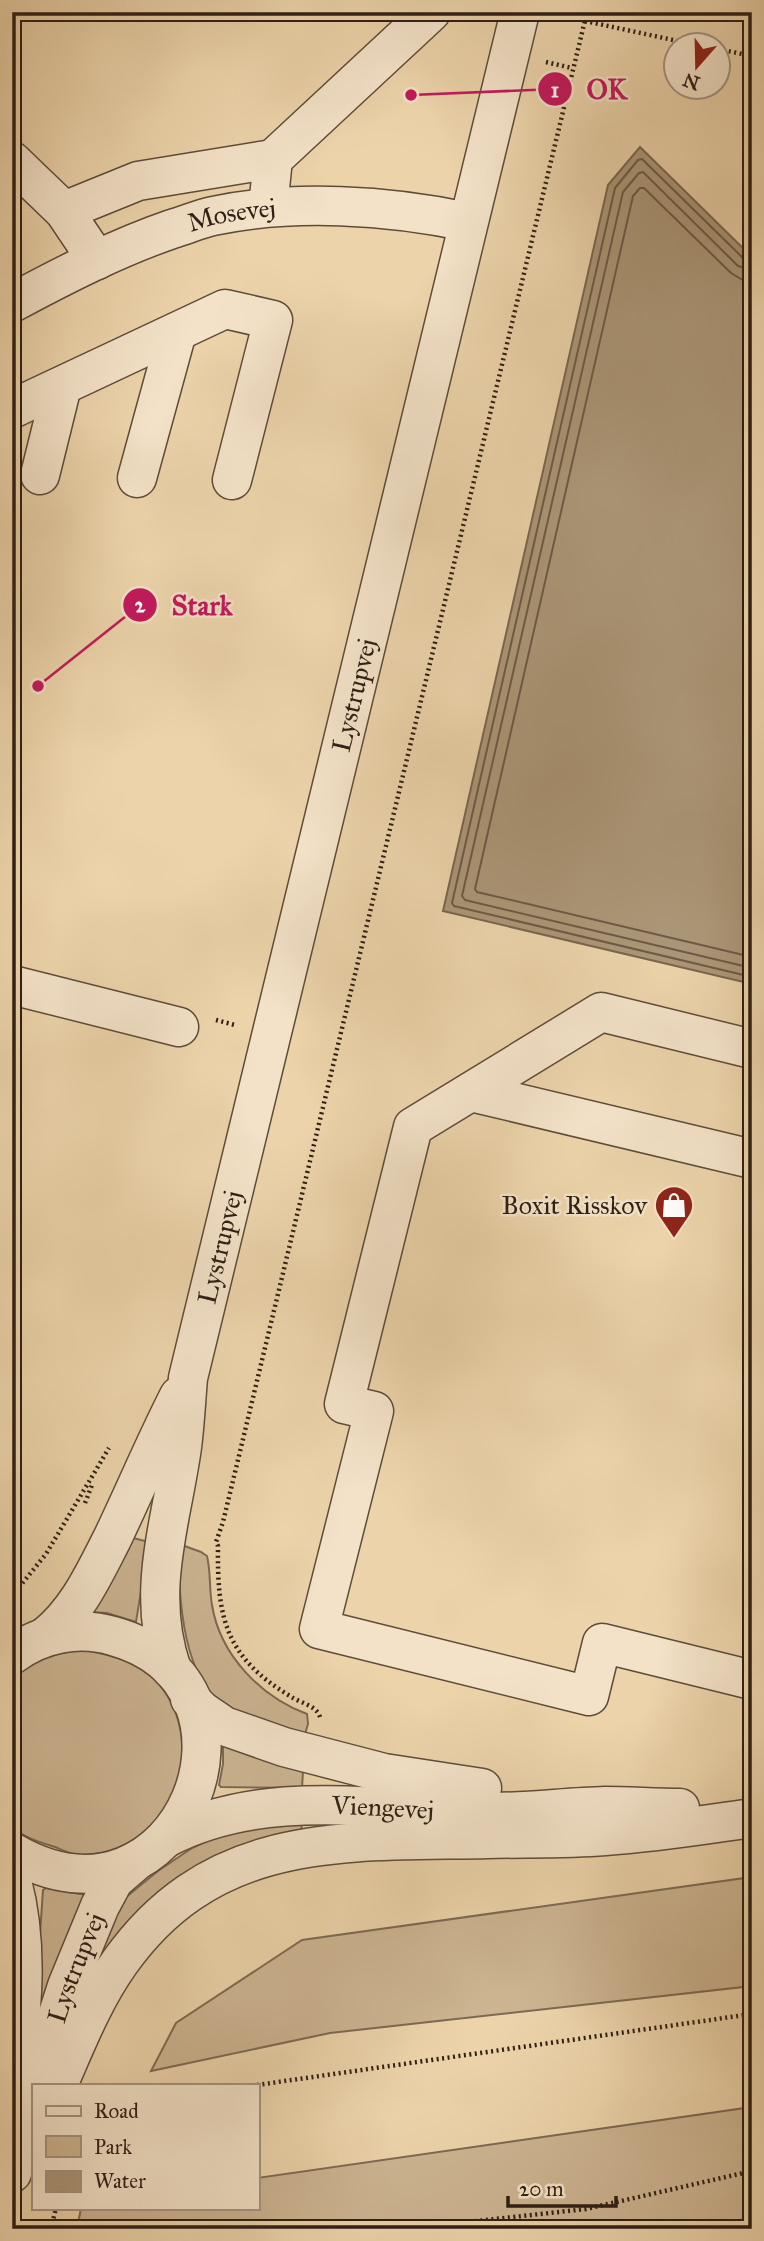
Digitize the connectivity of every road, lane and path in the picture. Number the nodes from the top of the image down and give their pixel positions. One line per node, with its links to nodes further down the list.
1 (431, 12): 8 (street)
2 (520, 12): 12 (street, Lystrupvej)
3 (587, 12): 4 (path)
4 (585, 21): 5 (path); 34 (path)
5 (662, 37)
6 (732, 52): 7 (path)
7 (752, 56)
8 (273, 159): 10 (street); 11 (street)
9 (12, 161): 11 (street)
10 (268, 207): 12 (street, Mosevej); 13 (street, Mosevej)
11 (64, 211): 13 (street)
12 (468, 222): 23 (street, Lystrupvej)
13 (97, 260): 14 (street, Mosevej)
14 (12, 303)
15 (177, 332): 16 (street); 19 (street); 20 (street)
16 (62, 386): 17 (street); 18 (street)
17 (12, 409)
18 (40, 475)
19 (137, 478)
20 (232, 480)
21 (12, 985): 22 (street)
22 (179, 1027): 23 (path)
23 (273, 1035): 27 (street, Lystrupvej)
24 (752, 1049): 25 (street)
25 (471, 1091): 26 (street); 32 (street)
26 (752, 1159)
27 (188, 1378): 30 (street, Lystrupvej); 33 (street, Lystrupvej)
28 (117, 1437): 29 (path)
29 (12, 1596)
30 (45, 1637): 31 (street); 33 (street, Viengevej)
31 (12, 1655)
32 (752, 1681)
33 (181, 1685): 34 (street, Viengevej); 38 (street, Lystrupvej)
34 (314, 1756): 35 (street, Viengevej)
35 (605, 1807): 36 (street, Viengevej); 38 (street, Viengevej)
36 (752, 1809)
37 (752, 1818): 45 (street)
38 (166, 1838): 40 (street, Lystrupvej)
39 (12, 1852): 40 (street)
40 (136, 1861): 44 (street, Lystrupvej)
41 (12, 1881): 43 (street, Lystrupvej)
42 (752, 2014): 46 (path)
43 (12, 2078)
44 (35, 2084)
45 (58, 2084)
46 (259, 2085)
47 (32, 2096): 50 (street)
48 (32, 2139): 51 (street)
49 (752, 2171): 54 (path)
50 (12, 2173)
51 (12, 2181)
52 (56, 2210): 53 (path)
53 (51, 2229)
54 (404, 2229)

